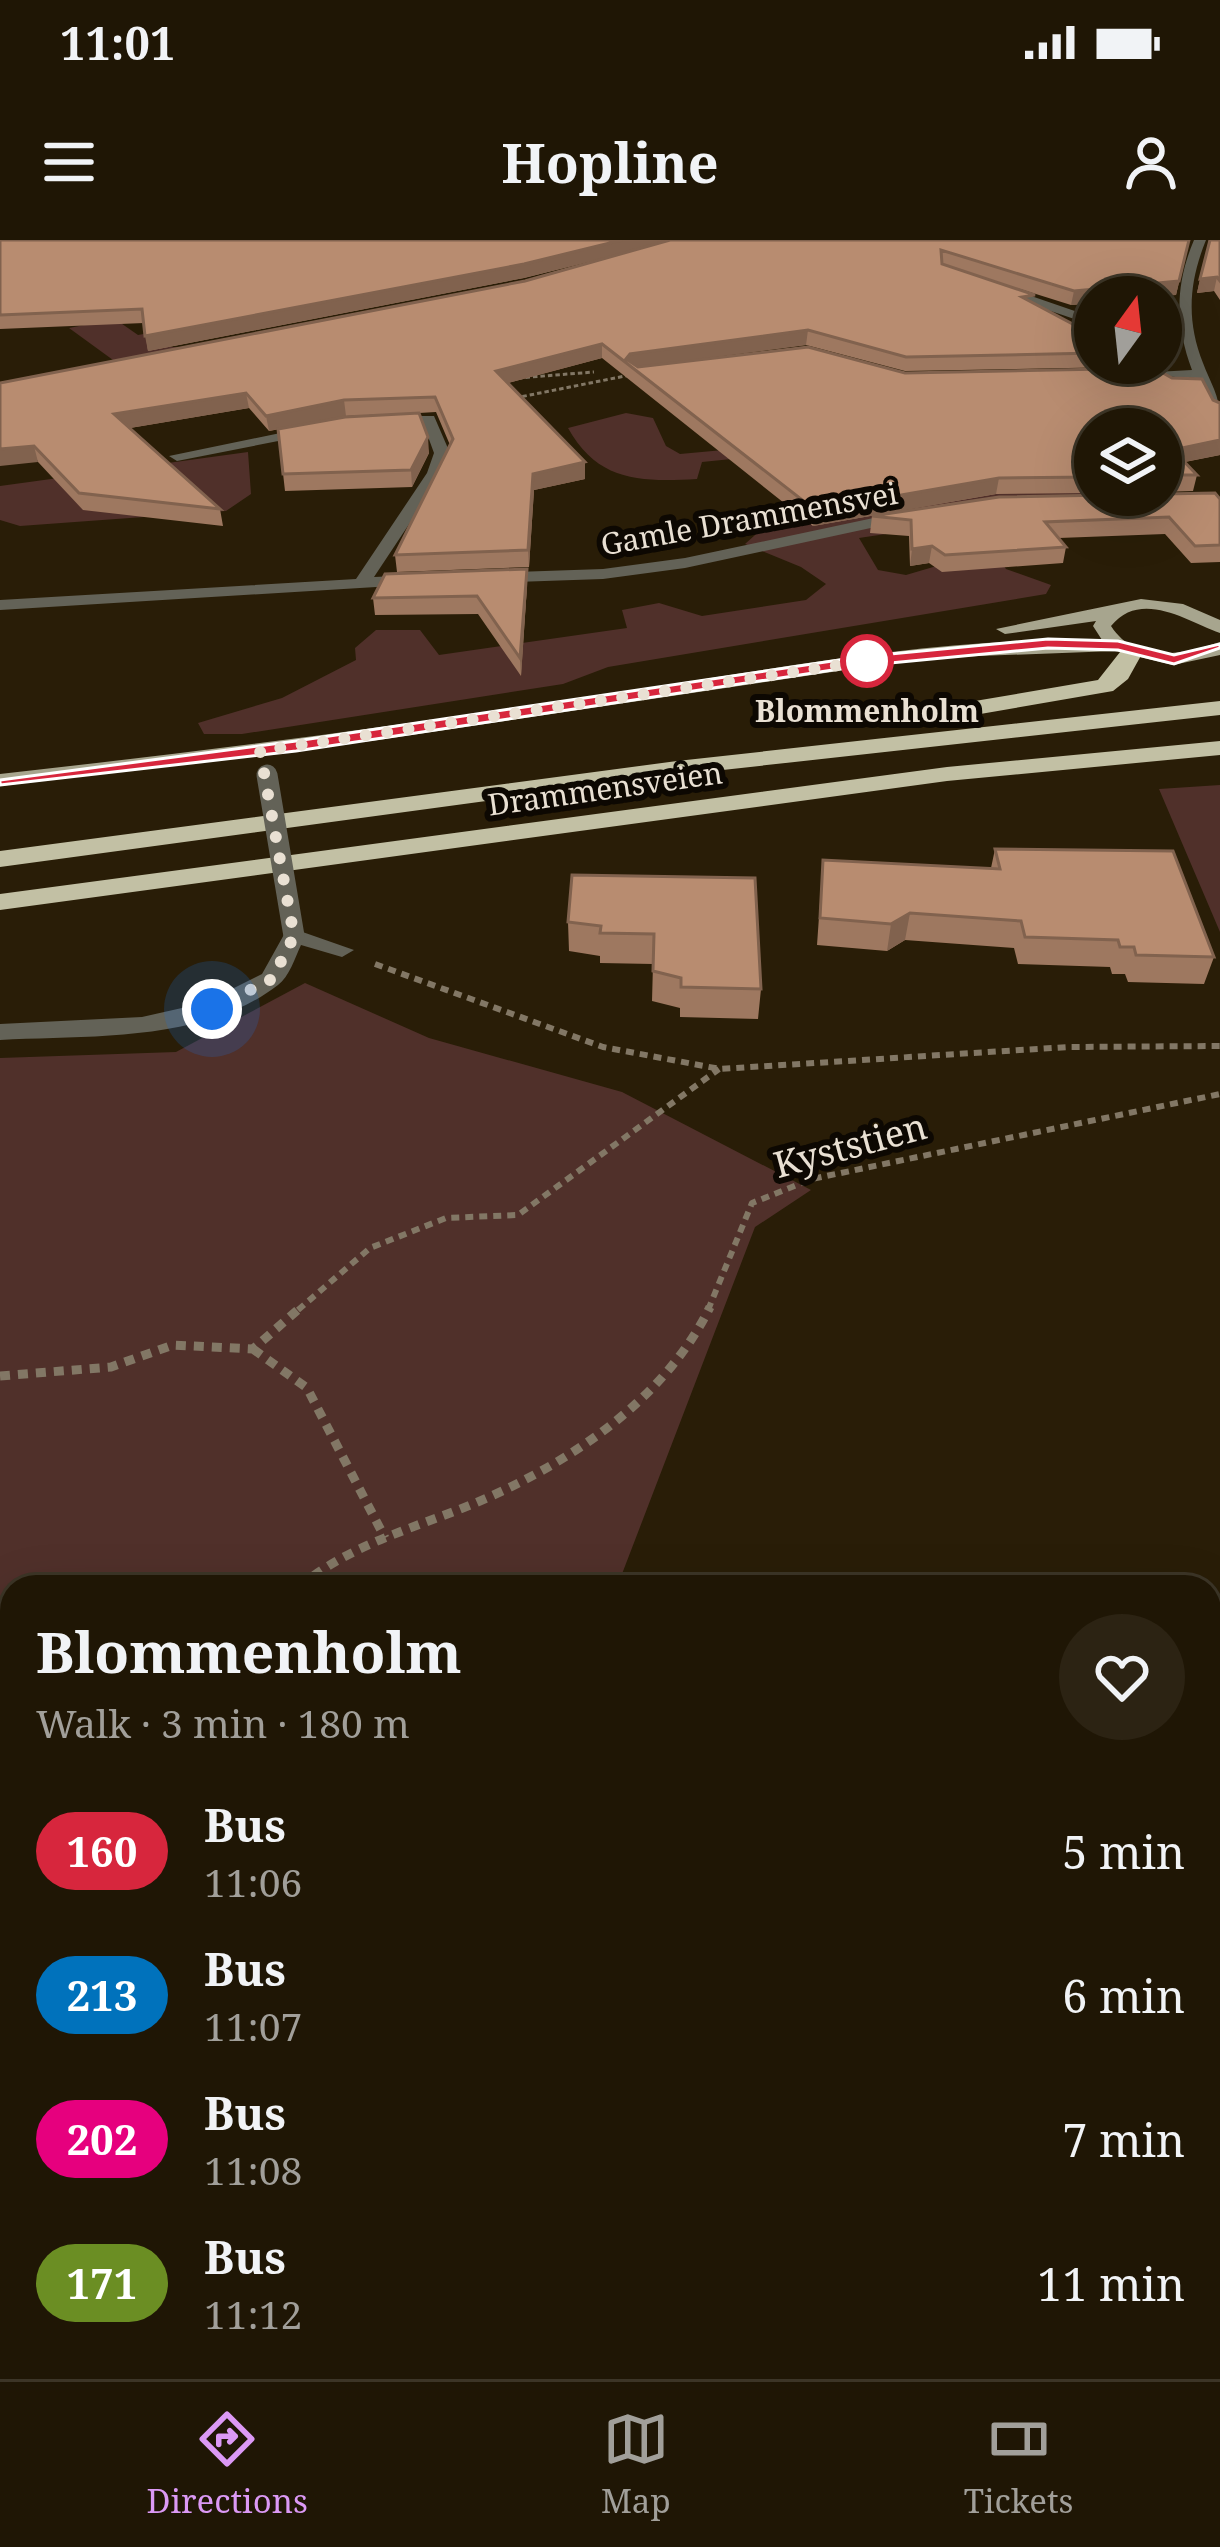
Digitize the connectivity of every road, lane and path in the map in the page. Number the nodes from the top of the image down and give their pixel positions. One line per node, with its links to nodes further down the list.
1 (1200, 240): 7 (street)
2 (990, 286): 3 (street)
3 (1074, 315)
4 (594, 372): 8 (path)
5 (637, 373): 10 (path)
6 (1182, 374): 7 (street)
7 (1198, 374): 9 (street)
8 (504, 378)
9 (1220, 413)
10 (429, 418): 11 (street); 17 (street)
11 (361, 422)
12 (329, 427): 13 (street)
13 (177, 457)
14 (925, 513): 15 (street, Gamle Drammensvei)
15 (472, 578)
16 (450, 579): 17 (street)
17 (362, 582): 19 (street)
18 (1220, 600): 20 (main road)
19 (0, 605)
20 (1159, 606): 21 (main road); 22 (main road)
21 (1110, 614): 24 (main road); 25 (main road)
22 (1220, 628)
23 (1220, 648): 24 (main road)
24 (1125, 649): 25 (main road); 29 (highway)
25 (859, 662): 28 (main road)
26 (1220, 708): 29 (highway, Drammensveien)
27 (1220, 748): 32 (highway, Drammensveien)
28 (260, 751): 30 (main road); 33 (street, bridge)
29 (677, 768): 31 (highway, Drammensveien)
30 (0, 780)
31 (0, 859)
32 (0, 902)
33 (294, 936): 34 (street); 35 (street)
34 (342, 950): 37 (path)
35 (0, 1032)
36 (1220, 1046): 37 (path)
37 (720, 1069): 39 (path)
38 (1220, 1094): 41 (path, Kyststien)
39 (253, 1349): 40 (path); 41 (path)
40 (0, 1376)
41 (385, 1538): 42 (path, Kyststien)
42 (311, 1575)

